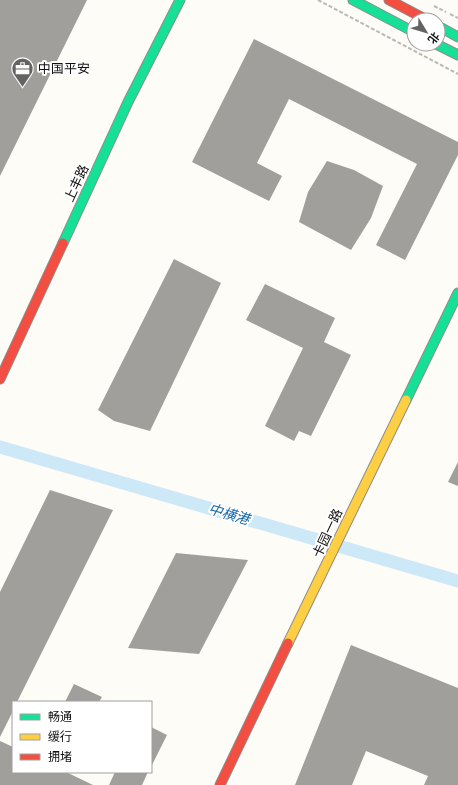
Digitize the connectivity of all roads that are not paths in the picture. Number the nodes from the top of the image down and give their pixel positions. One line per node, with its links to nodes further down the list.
1 (180, 0): 11 (street, 上丰路)
2 (353, 0): 5 (street)
3 (389, 0): 4 (street)
4 (412, 12)
5 (406, 28)
6 (446, 30): 7 (street)
7 (458, 37)
8 (446, 49): 9 (street)
9 (458, 55)
10 (458, 293): 12 (street, 卡园一路)
11 (0, 379)
12 (220, 785)

